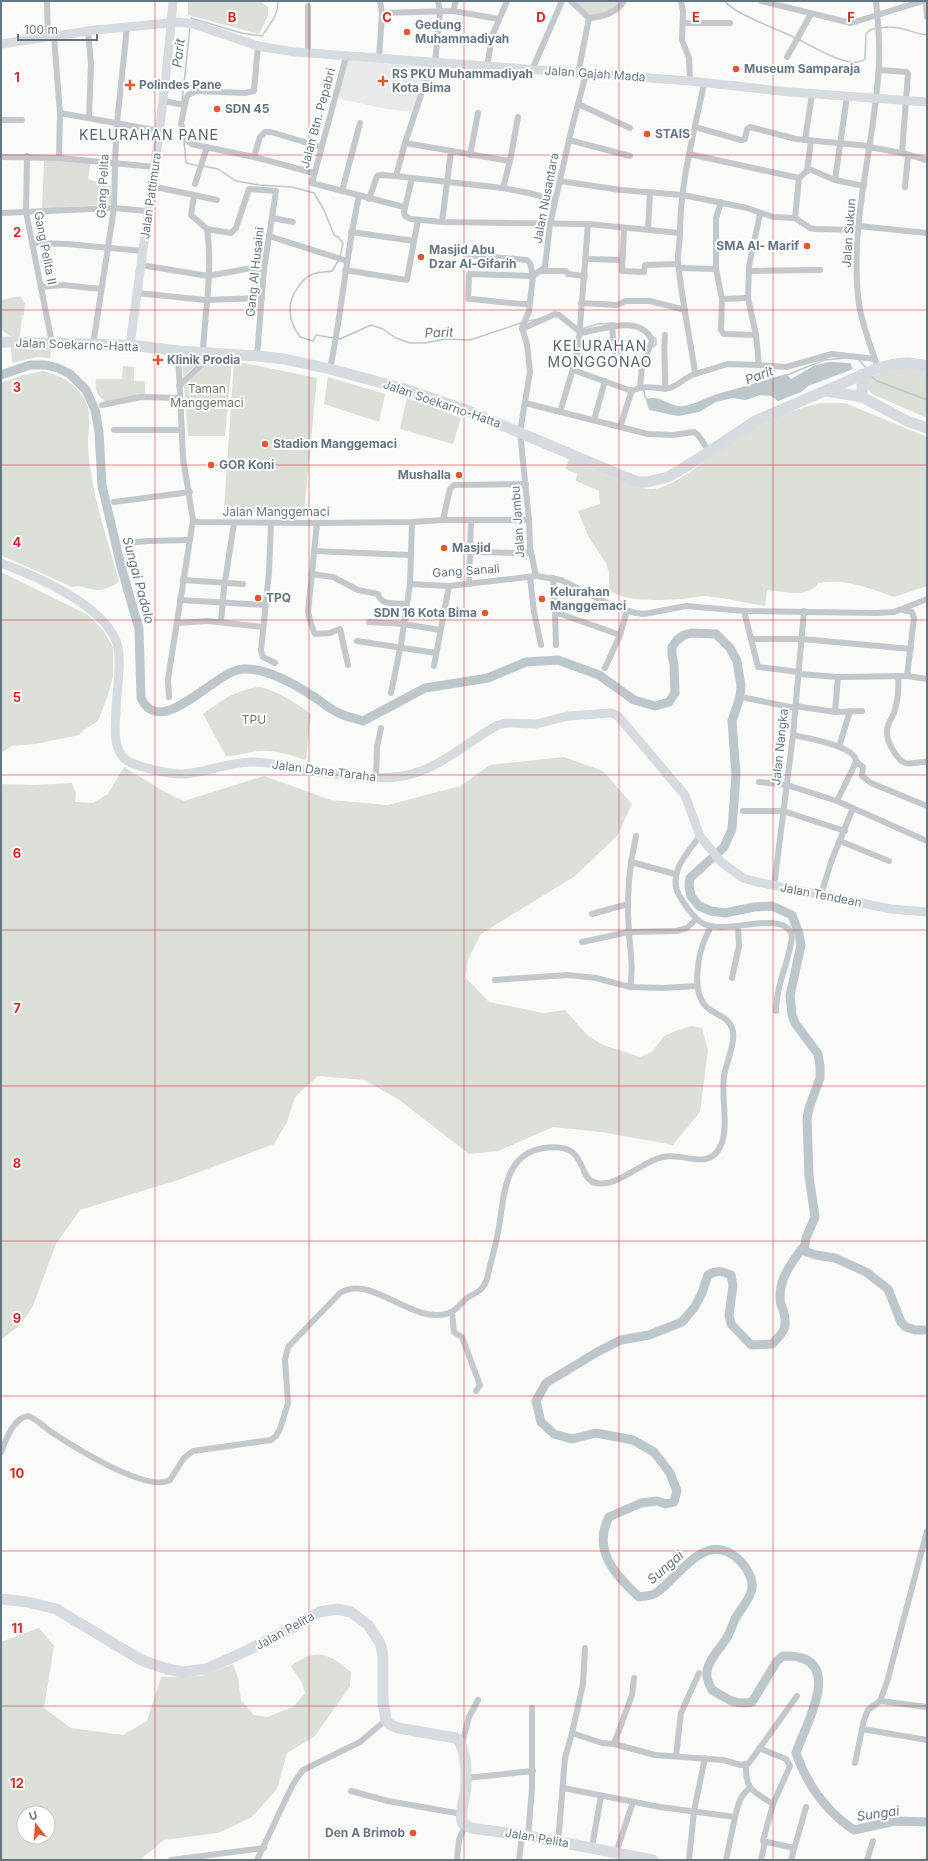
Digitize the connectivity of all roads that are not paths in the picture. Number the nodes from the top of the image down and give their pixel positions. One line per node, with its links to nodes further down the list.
1 (47, 1): 29 (street)
2 (173, 1): 24 (street, Jalan Pattimura)
3 (380, 1): 18 (street)
4 (438, 1): 16 (street)
5 (456, 1): 17 (street)
6 (507, 1): 22 (street)
7 (562, 1): 38 (street)
8 (571, 1): 23 (street)
9 (624, 1): 23 (street)
10 (681, 1): 25 (street)
11 (761, 1): 19 (street)
12 (876, 1): 20 (street, Jalan Sukun)
13 (923, 1): 20 (street)
14 (926, 1): 21 (street)
15 (308, 6): 32 (street)
16 (440, 11): 17 (street); 18 (street); 36 (street)
17 (453, 11): 22 (street)
18 (382, 13): 35 (street)
19 (811, 14): 20 (street); 34 (street)
20 (877, 14): 39 (street, Jalan Sukun)
21 (927, 17)
22 (499, 18): 37 (street)
23 (589, 18): 40 (street, Jalan Nusantara)
24 (172, 22): 27 (street, Jalan Gajah Mada); 31 (street, Jalan Gajah Mada); 47 (street, Jalan Pattimura)
25 (683, 22): 26 (street); 41 (street)
26 (730, 22)
27 (127, 27): 28 (street, Jalan Gajah Mada); 57 (street, Gang Pelita)
28 (88, 31): 29 (street, Jalan Gajah Mada); 54 (street)
29 (51, 37): 30 (street, Jalan Gajah Mada); 51 (street)
30 (1, 44)
31 (258, 46): 32 (street, Jalan Gajah Mada); 49 (street)
32 (308, 53): 33 (street, Jalan Gajah Mada)
33 (346, 56): 35 (street, Jalan Gajah Mada); 67 (street, Jalan Btn. Pepabri)
34 (787, 58)
35 (379, 59): 36 (street, Jalan Gajah Mada)
36 (433, 62): 37 (street, Jalan Gajah Mada); 64 (street)
37 (487, 67): 38 (street, Jalan Gajah Mada)
38 (532, 70): 40 (street, Jalan Gajah Mada)
39 (879, 70): 45 (street, Jalan Sukun); 46 (street)
40 (582, 74): 41 (street, Jalan Gajah Mada); 50 (street, Jalan Nusantara)
41 (690, 81): 42 (street, Jalan Gajah Mada)
42 (704, 84): 43 (street, Jalan Gajah Mada); 59 (street)
43 (812, 94): 44 (street, Jalan Gajah Mada); 63 (street)
44 (847, 96): 45 (street, Jalan Gajah Mada); 65 (street)
45 (876, 98): 46 (street, Jalan Gajah Mada); 68 (street, Jalan Sukun)
46 (907, 100): 48 (street, Jalan Gajah Mada); 71 (street)
47 (164, 101): 49 (street); 61 (street, Jalan Pattimura)
48 (927, 102)
49 (183, 104): 66 (street)
50 (578, 104): 60 (street); 62 (street, Jalan Nusantara)
51 (60, 113): 54 (street); 77 (street)
52 (478, 113): 72 (street)
53 (518, 117): 79 (street)
54 (89, 118): 57 (street)
55 (1, 120): 56 (street)
56 (22, 120)
57 (117, 123): 61 (street); 80 (street, Gang Pelita)
58 (360, 123): 95 (street)
59 (695, 127): 63 (street); 70 (street)
60 (630, 128)
61 (160, 131): 81 (street, Jalan Pattimura)
62 (569, 140): 74 (street); 88 (street, Jalan Nusantara)
63 (808, 141): 65 (street); 82 (street)
64 (405, 143): 69 (street); 84 (street)
65 (840, 144): 68 (street); 87 (street)
66 (207, 147): 76 (street); 90 (street)
67 (321, 147): 76 (street); 83 (street, Jalan Btn. Pepabri)
68 (869, 147): 71 (street); 92 (street, Jalan Sukun)
69 (451, 151): 72 (street); 89 (street)
70 (689, 154): 86 (street); 97 (street)
71 (905, 154): 78 (street); 93 (street)
72 (470, 155): 79 (street)
73 (28, 156): 75 (street); 77 (street); 107 (street, Gang Pelita II)
74 (630, 156)
75 (1, 157)
76 (254, 157): 83 (street)
77 (59, 158): 80 (street)
78 (927, 160)
79 (510, 161): 94 (street)
80 (115, 163): 81 (street); 105 (street, Gang Pelita)
81 (155, 167): 91 (street, Jalan Pattimura)
82 (807, 171): 86 (street); 87 (street)
83 (314, 173): 95 (street, Jalan Btn. Pepabri)
84 (396, 176): 85 (street); 100 (street)
85 (412, 178): 89 (street); 104 (street)
86 (799, 178): 111 (street)
87 (835, 180): 92 (street)
88 (560, 181): 96 (street); 102 (street, Jalan Nusantara)
89 (446, 182): 94 (street); 114 (street)
90 (196, 184)
91 (151, 186): 98 (street); 106 (street, Jalan Pattimura)
92 (864, 186): 117 (street, Jalan Sukun)
93 (905, 187)
94 (503, 188): 102 (street)
95 (342, 191): 99 (street, Jalan Btn. Pepabri)
96 (650, 192): 97 (street); 120 (street)
97 (683, 195): 103 (street); 122 (street)
98 (194, 196): 101 (street); 118 (street)
99 (359, 196): 100 (street, Jalan Btn. Pepabri); 121 (street)
100 (369, 199): 104 (street, Jalan Btn. Pepabri)
101 (217, 200)
102 (555, 200): 115 (street, Jalan Nusantara)
103 (721, 202): 109 (street); 136 (street)
104 (404, 207): 112 (street)
105 (114, 208): 106 (street); 107 (street); 127 (street, Gang Pelita)
106 (147, 211): 128 (street, Jalan Pattimura)
107 (26, 212): 108 (street); 126 (street, Gang Pelita II)
108 (1, 213)
109 (760, 214): 111 (street); 140 (street)
110 (272, 218): 113 (street); 118 (street, Gang Al Husaini); 124 (street, Gang Al Husaini)
111 (795, 218): 117 (street)
112 (418, 221): 114 (street); 125 (street)
113 (293, 222)
114 (442, 222): 115 (street)
115 (550, 224): 116 (street); 139 (street, Jalan Nusantara)
116 (588, 224): 119 (street); 130 (street)
117 (858, 228): 123 (street); 171 (street, Jalan Sukun)
118 (207, 229): 141 (street)
119 (624, 229): 120 (street); 132 (street)
120 (648, 229): 122 (street)
121 (351, 232): 125 (street); 131 (street)
122 (680, 233): 134 (street)
123 (927, 233)
124 (269, 236): 131 (street); 135 (street, Gang Al Husaini)
125 (414, 241): 137 (street)
126 (32, 243): 127 (street); 144 (street, Gang Pelita II)
127 (109, 248): 128 (street); 145 (street, Gang Pelita)
128 (143, 251): 133 (street, Jalan Pattimura)
129 (469, 255): 142 (street)
130 (586, 259): 132 (street); 143 (street)
131 (342, 260): 137 (street)
132 (622, 260): 134 (street)
133 (141, 265): 141 (street); 146 (street, Jalan Pattimura)
134 (679, 266): 136 (street); 153 (street)
135 (264, 269): 141 (street); 147 (street, Gang Al Husaini)
136 (716, 269): 149 (street)
137 (345, 270): 170 (street)
138 (820, 270): 140 (street)
139 (541, 271): 142 (street); 143 (street)
140 (749, 271): 148 (street)
141 (208, 276): 150 (street)
142 (534, 276): 152 (street); 152 (street)
143 (585, 276): 151 (street)
144 (41, 287): 145 (street); 160 (street, Gang Pelita II)
145 (101, 289): 161 (street, Gang Pelita)
146 (137, 293): 150 (street); 162 (street, Jalan Pattimura)
147 (262, 298): 150 (street); 167 (street, Gang Al Husaini)
148 (748, 298): 149 (street); 158 (street)
149 (722, 299): 158 (street)
150 (206, 300): 164 (street)
151 (581, 303): 153 (street); 156 (street)
152 (529, 304): 155 (street)
153 (685, 310): 173 (street)
154 (612, 326): 156 (street); 165 (street); 176 (street)
155 (522, 328): 156 (street); 182 (street)
156 (580, 331): 172 (street)
157 (665, 335): 177 (street)
158 (756, 335): 168 (street)
159 (2, 340): 160 (highway, Jalan Soekarno-Hatta)
160 (52, 342): 161 (highway, Jalan Soekarno-Hatta)
161 (93, 345): 162 (highway, Jalan Soekarno-Hatta)
162 (130, 345): 163 (highway, Jalan Soekarno-Hatta)
163 (178, 351): 164 (highway, Jalan Soekarno-Hatta); 175 (street)
164 (202, 351): 166 (highway, Jalan Soekarno-Hatta)
165 (614, 351)
166 (214, 352): 167 (highway, Jalan Soekarno-Hatta); 175 (street)
167 (257, 356): 170 (highway, Jalan Soekarno-Hatta)
168 (759, 365): 171 (street); 173 (street)
169 (927, 366): 171 (highway, Jalan Soekarno-Hatta)
170 (330, 369): 190 (highway, Jalan Soekarno-Hatta)
171 (871, 369): 179 (highway, Jalan Soekarno-Hatta); 180 (highway)
172 (573, 370): 174 (street); 184 (street)
173 (695, 374): 177 (street)
174 (605, 381): 178 (street); 185 (street)
175 (179, 386): 181 (street)
176 (640, 388): 177 (street); 178 (street)
177 (665, 389)
178 (632, 390): 186 (street)
179 (827, 391): 180 (highway); 191 (highway, Jalan Soekarno-Hatta)
180 (862, 397): 187 (highway)
181 (180, 398): 183 (street); 189 (street)
182 (526, 403): 184 (street); 190 (street)
183 (102, 405)
184 (560, 412): 185 (street)
185 (594, 420): 186 (street)
186 (620, 427): 191 (street)
187 (927, 428)
188 (114, 430): 189 (street)
189 (182, 430): 193 (street)
190 (520, 432): 191 (highway, Jalan Soekarno-Hatta); 192 (street, Jalan Jambu)
191 (710, 451)
192 (526, 484): 196 (street); 197 (street, Jalan Jambu)
193 (190, 492): 194 (street); 195 (street)
194 (114, 502)
195 (193, 520): 200 (street, Jalan Manggemaci); 203 (street)
196 (443, 520): 198 (street, Jalan Manggemaci); 199 (street, Jalan Manggemaci)
197 (529, 520): 198 (street, Jalan Manggemaci); 207 (street, Jalan Jambu)
198 (471, 521): 206 (street)
199 (412, 522): 202 (street, Jalan Manggemaci); 208 (street)
200 (234, 523): 201 (street, Jalan Manggemaci); 214 (street)
201 (271, 523): 202 (street, Jalan Manggemaci); 223 (street)
202 (317, 523): 205 (street)
203 (189, 540): 204 (street); 213 (street)
204 (128, 543)
205 (314, 551): 208 (street); 210 (street)
206 (470, 552): 207 (street); 217 (street)
207 (530, 553): 211 (street, Jalan Jambu)
208 (411, 555): 216 (street)
209 (1, 563): 265 (street, Jalan Dana Taraha)
210 (311, 574): 222 (street); 245 (street)
211 (533, 577): 212 (street); 217 (street, Gang Sanali); 239 (street, Jalan Jambu)
212 (553, 578): 225 (street); 228 (street)
213 (183, 580): 214 (street); 219 (street)
214 (225, 583): 215 (street); 221 (street)
215 (243, 584)
216 (410, 584): 218 (street, Gang Sanali); 222 (street)
217 (469, 584): 218 (street, Gang Sanali)
218 (449, 586): 234 (street)
219 (180, 600): 221 (street); 231 (street)
220 (927, 600): 224 (street)
221 (223, 602): 223 (street); 229 (street)
222 (407, 604): 232 (street)
223 (265, 605): 233 (street)
224 (902, 610): 227 (street); 242 (street)
225 (627, 611): 226 (street); 235 (street)
226 (744, 611): 227 (street); 237 (street)
227 (804, 611): 236 (street, Jalan Nangka)
228 (555, 612): 235 (street); 240 (street)
229 (221, 622): 231 (street); 233 (street)
230 (369, 622): 232 (street)
231 (177, 623): 254 (street)
232 (404, 624): 234 (street); 241 (street)
233 (263, 627): 244 (street)
234 (440, 630): 243 (street)
235 (620, 635): 247 (street)
236 (802, 639): 237 (street); 242 (street); 248 (street, Jalan Nangka)
237 (752, 640): 248 (street)
238 (357, 641): 241 (street)
239 (541, 645)
240 (556, 645)
241 (401, 647): 243 (street); 253 (street)
242 (911, 649): 250 (street)
243 (436, 653): 246 (street)
244 (275, 663)
245 (348, 665)
246 (434, 666)
247 (605, 668)
248 (799, 673): 251 (street); 256 (street, Jalan Nangka)
249 (898, 676): 250 (street); 251 (street); 264 (street)
250 (907, 676): 252 (street)
251 (838, 677): 259 (street)
252 (927, 679)
253 (391, 693)
254 (169, 697)
255 (746, 698): 256 (street)
256 (795, 707): 259 (street); 261 (street, Jalan Nangka)
257 (850, 711): 258 (street); 259 (street); 262 (street)
258 (862, 711)
259 (834, 712)
260 (381, 728): 265 (street)
261 (793, 735): 262 (street); 267 (street, Jalan Nangka)
262 (839, 747): 263 (street)
263 (856, 762): 268 (street); 269 (street)
264 (927, 762)
265 (376, 778): 275 (street, Jalan Dana Taraha)
266 (759, 782): 267 (street)
267 (787, 785): 268 (street); 272 (street, Jalan Nangka)
268 (837, 801): 270 (street)
269 (927, 806)
270 (853, 808): 273 (street); 276 (street)
271 (743, 811): 272 (street)
272 (783, 811): 273 (street); 281 (street, Jalan Nangka)
273 (844, 831): 277 (street)
274 (636, 836): 279 (street)
275 (702, 839): 280 (street); 281 (street, Jalan Tendean)
276 (927, 841)
277 (840, 842): 278 (street); 282 (street)
278 (889, 861)
279 (631, 862): 280 (street); 283 (street)
280 (675, 874): 286 (street)
281 (774, 886): 282 (street, Jalan Tendean)
282 (821, 895): 284 (street, Jalan Tendean)
283 (628, 904): 285 (street); 289 (street)
284 (927, 912)
285 (592, 914)
286 (696, 919): 287 (street); 289 (street)
287 (712, 926): 288 (street); 293 (street)
288 (738, 927): 291 (street); 295 (street)
289 (629, 932): 290 (street); 294 (street)
290 (582, 942)
291 (732, 978)
292 (495, 980): 294 (street)
293 (696, 986): 294 (street); 296 (street)
294 (630, 987)
295 (776, 1011)
296 (452, 1312): 297 (street); 298 (street)
297 (476, 1392)
298 (1, 1452)
299 (927, 1531): 306 (street)
300 (1, 1599): 309 (highway, Jalan Pelita)
301 (585, 1648): 311 (street)
302 (699, 1672): 316 (street)
303 (634, 1678): 314 (street)
304 (797, 1696): 315 (street)
305 (478, 1700): 313 (street)
306 (880, 1701): 307 (street); 310 (street)
307 (927, 1706)
308 (532, 1708): 320 (street)
309 (386, 1720): 313 (highway); 337 (street)
310 (862, 1729): 312 (street); 318 (street)
311 (572, 1733): 314 (street); 322 (street)
312 (927, 1740)
313 (462, 1744): 321 (highway)
314 (614, 1744): 316 (street)
315 (758, 1748): 319 (street); 327 (street)
316 (676, 1756): 317 (street)
317 (706, 1758): 319 (street); 329 (street)
318 (855, 1763)
319 (746, 1764): 323 (street)
320 (533, 1771): 321 (street); 333 (street)
321 (466, 1778): 330 (highway)
322 (563, 1788): 325 (street); 336 (street)
323 (750, 1788): 327 (street); 331 (street)
324 (351, 1791): 330 (street)
325 (601, 1796): 326 (street); 338 (street)
326 (633, 1802): 329 (street); 340 (street)
327 (773, 1804): 335 (street)
328 (806, 1806): 339 (street)
329 (694, 1811): 331 (street); 346 (street)
330 (462, 1814): 332 (highway)
331 (735, 1817): 347 (street)
332 (465, 1826): 333 (highway, Jalan Pelita); 344 (street)
333 (525, 1836): 336 (highway, Jalan Pelita); 345 (street)
334 (873, 1841): 350 (street)
335 (765, 1842): 339 (street); 348 (street)
336 (558, 1843): 338 (highway, Jalan Pelita)
337 (264, 1848): 342 (street); 343 (street)
338 (592, 1848): 340 (highway, Jalan Pelita)
339 (794, 1848): 349 (street)
340 (616, 1853): 341 (highway, Jalan Pelita)
341 (646, 1859)
342 (171, 1860)
343 (257, 1860)
344 (456, 1860)
345 (519, 1860)
346 (689, 1860)
347 (726, 1860)
348 (761, 1860)
349 (791, 1860)
350 (867, 1860)

